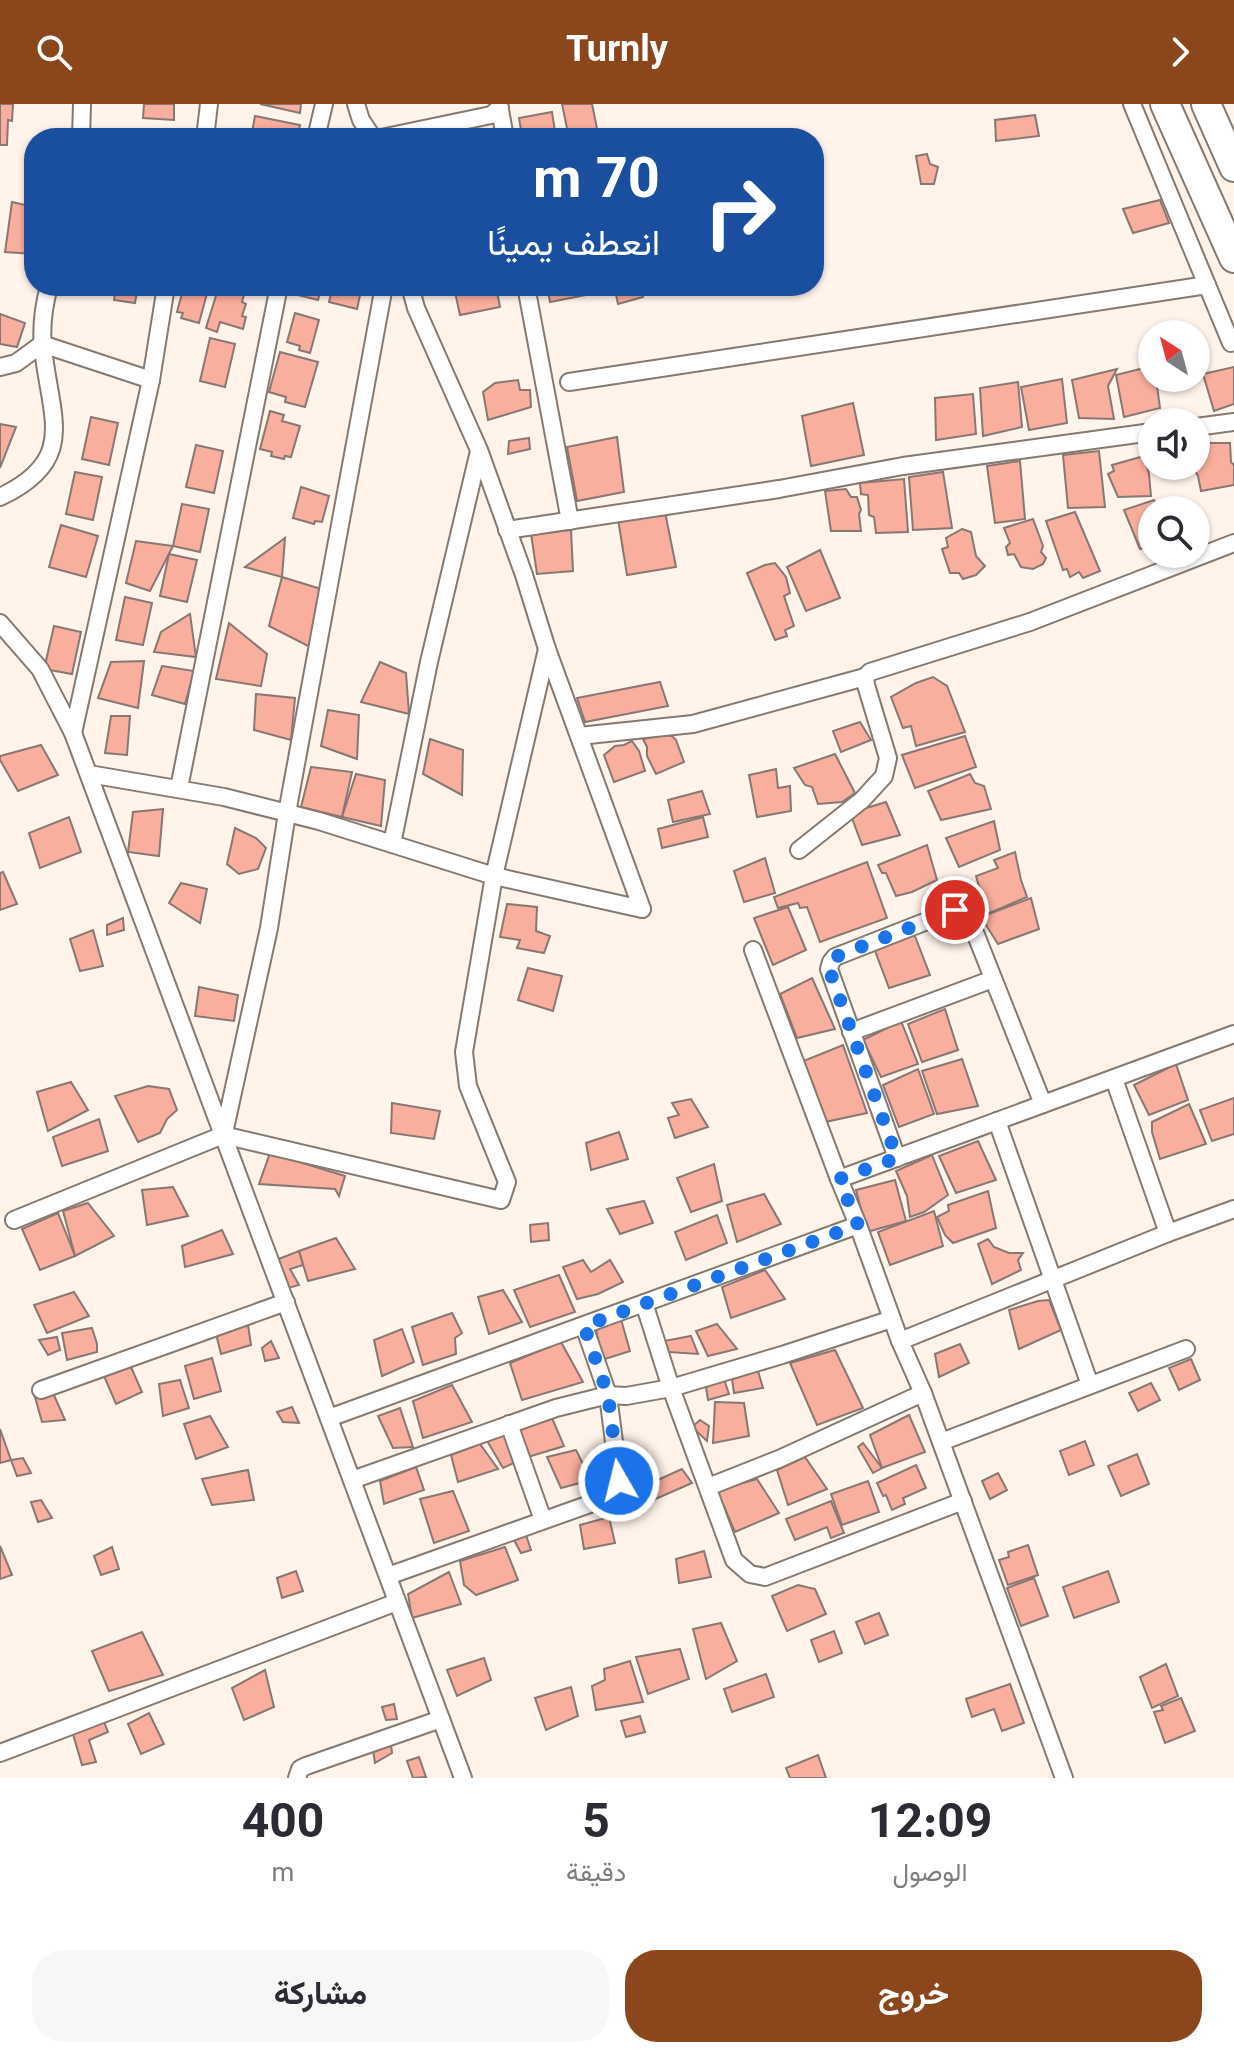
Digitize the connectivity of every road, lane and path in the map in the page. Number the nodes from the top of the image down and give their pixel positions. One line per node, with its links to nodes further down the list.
1 (82, 104): 9 (street)
2 (209, 104): 10 (street)
3 (324, 104): 11 (street)
4 (356, 104): 12 (street)
5 (1132, 104): 17 (street)
6 (1165, 104): 16 (highway)
7 (1206, 104): 15 (highway)
8 (500, 106): 13 (street); 14 (street)
9 (81, 128)
10 (206, 128)
11 (318, 128)
12 (366, 128)
13 (429, 128)
14 (503, 128)
15 (1233, 164)
16 (1234, 258)
17 (1207, 285): 24 (street); 28 (street)
18 (46, 296): 25 (street)
19 (164, 296): 27 (street)
20 (277, 296): 44 (street)
21 (382, 296): 45 (street)
22 (413, 296): 32 (street)
23 (528, 296): 34 (street)
24 (1231, 343)
25 (42, 344): 26 (street); 27 (street); 33 (street)
26 (0, 367)
27 (151, 380): 41 (street)
28 (569, 382)
29 (1234, 422): 30 (street)
30 (1210, 425)
31 (1138, 434): 34 (street)
32 (479, 450): 35 (street); 46 (street)
33 (0, 497)
34 (570, 521): 35 (street)
35 (507, 530): 39 (street)
36 (1234, 543): 40 (street)
37 (0, 623): 38 (street)
38 (8, 642): 41 (street)
39 (547, 649): 42 (street); 48 (street)
40 (865, 677): 42 (street); 47 (street)
41 (73, 733): 43 (street)
42 (579, 736): 48 (street)
43 (89, 774): 44 (street); 56 (street)
44 (179, 788): 45 (street)
45 (287, 813): 46 (street); 56 (street)
46 (392, 844): 48 (street)
47 (799, 850)
48 (494, 876): 56 (street)
49 (753, 950): 58 (street)
50 (993, 979): 51 (street); 51 (street); 54 (street)
51 (851, 1032): 57 (street)
52 (1234, 1034): 53 (street)
53 (1114, 1079): 54 (street); 62 (street)
54 (1043, 1104): 55 (street)
55 (997, 1121): 57 (street); 63 (street)
56 (223, 1135): 60 (street); 64 (street)
57 (897, 1158): 58 (street)
58 (839, 1179): 61 (street)
59 (1234, 1209): 62 (street)
60 (14, 1220)
61 (858, 1225): 65 (street); 66 (street)
62 (1168, 1233): 63 (street)
63 (1055, 1280): 68 (street); 70 (street)
64 (286, 1302): 72 (street); 75 (street)
65 (644, 1303): 67 (street); 71 (street)
66 (892, 1319): 68 (street); 71 (street)
67 (584, 1326): 74 (street); 75 (street)
68 (900, 1341): 73 (street)
69 (1186, 1349): 70 (street)
70 (1090, 1385): 77 (street)
71 (671, 1388): 74 (street); 79 (street)
72 (41, 1390)
73 (923, 1393): 77 (street); 79 (street)
74 (608, 1395): 76 (street); 81 (street)
75 (329, 1418): 78 (street)
76 (509, 1424): 78 (street); 81 (street)
77 (941, 1442): 80 (street)
78 (352, 1480): 82 (street)
79 (708, 1487): 80 (street)
80 (963, 1501): 88 (street)
81 (543, 1520): 82 (street)
82 (388, 1576): 83 (street)
83 (397, 1602): 84 (street); 85 (street)
84 (441, 1719): 86 (street); 87 (street)
85 (0, 1753)
86 (297, 1778)
87 (463, 1778)
88 (1064, 1778)

